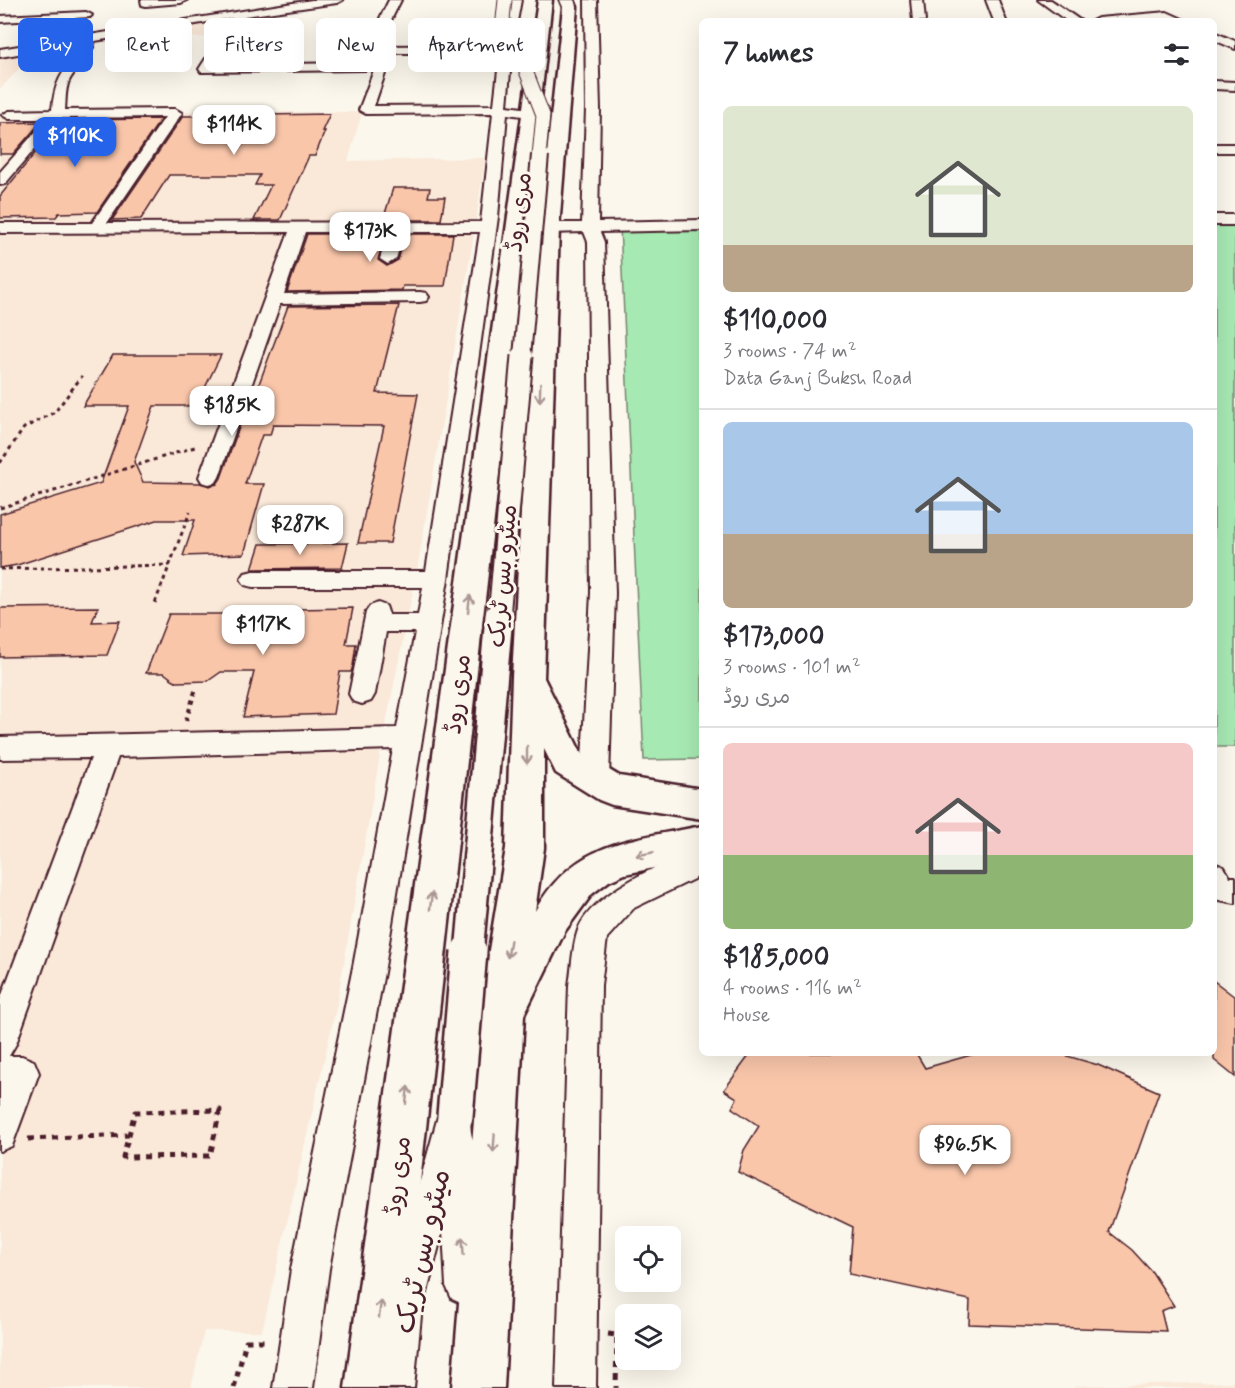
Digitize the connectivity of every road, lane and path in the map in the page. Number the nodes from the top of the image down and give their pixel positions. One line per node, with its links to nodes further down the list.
1 (89, 0): 15 (street)
2 (147, 0): 3 (street)
3 (181, 0)
4 (224, 0): 16 (street)
5 (337, 0): 12 (street)
6 (395, 0): 14 (street)
7 (506, 0): 18 (street, میٹرو بس ٹریک, bridge)
8 (917, 0): 20 (street)
9 (993, 0): 21 (street)
10 (1044, 0): 22 (street)
11 (552, 2): 19 (street); 38 (main road, مری روڈ); 52 (street); 55 (main road, مری روڈ)
12 (256, 5): 14 (street)
13 (1150, 5): 17 (street)
14 (241, 13): 16 (street)
15 (86, 15): 25 (street)
16 (227, 15): 27 (street)
17 (1167, 15): 23 (street); 24 (street)
18 (503, 18)
19 (536, 18)
20 (919, 18)
21 (999, 18)
22 (1071, 18)
23 (1132, 18)
24 (1174, 18)
25 (0, 20)
26 (1235, 36): 28 (street)
27 (93, 37)
28 (1217, 37): 29 (street)
29 (1235, 45)
30 (408, 48): 38 (street)
31 (18, 50): 32 (street)
32 (0, 53)
33 (69, 72): 39 (street)
34 (512, 72): 38 (street)
35 (523, 72): 89 (street, میٹرو بس ٹریک, bridge)
36 (1217, 85): 37 (street)
37 (1235, 86)
38 (515, 111): 51 (street); 71 (main road, مری روڈ, one-way to 38)
39 (58, 113): 40 (street); 43 (street); 54 (street)
40 (9, 115)
41 (1217, 148): 42 (street)
42 (1235, 148)
43 (19, 157): 44 (street); 45 (street)
44 (0, 158)
45 (0, 181)
46 (1217, 220): 47 (street)
47 (1235, 220)
48 (699, 225): 52 (street)
49 (299, 227): 50 (street); 54 (street); 58 (street)
50 (397, 227): 51 (street); 56 (street)
51 (488, 227): 68 (street)
52 (590, 227): 55 (street); 80 (street)
53 (0, 228): 54 (street)
54 (96, 228)
55 (549, 228): 73 (main road, مری روڈ, one-way to 73)
56 (388, 259)
57 (420, 297): 58 (street)
58 (273, 300): 60 (street)
59 (82, 376): 61 (path)
60 (222, 439): 62 (street); 63 (path)
61 (0, 463)
62 (209, 477)
63 (0, 508)
64 (190, 512): 65 (path)
65 (170, 565): 66 (path); 69 (path)
66 (0, 569)
67 (253, 579): 68 (street)
68 (436, 579): 70 (street)
69 (155, 603)
70 (428, 623): 72 (street); 75 (street)
71 (463, 650): 72 (street); 95 (main road, مری روڈ, one-way to 71)
72 (422, 654): 76 (street)
73 (528, 677): 80 (main road); 86 (main road, مری روڈ, one-way to 86)
74 (196, 688): 77 (path)
75 (362, 694)
76 (409, 738): 77 (street); 92 (street)
77 (179, 745): 78 (street)
78 (108, 747): 79 (street); 87 (street)
79 (0, 748)
80 (595, 779): 81 (main road)
81 (699, 804)
82 (699, 843): 86 (main road, مری روڈ, one-way to 86)
83 (699, 862): 99 (street)
84 (1217, 881): 85 (street)
85 (1235, 890)
86 (502, 1023): 98 (main road, مری روڈ, one-way to 98)
87 (0, 1044)
88 (0, 1073): 91 (street)
89 (455, 1116): 96 (street, میٹرو بس ٹریک); 97 (street, میٹرو بس ٹریک, one-way to 89)
90 (129, 1135): 90 (path); 91 (path)
91 (12, 1136)
92 (300, 1341): 93 (path); 94 (street)
93 (234, 1388)
94 (293, 1388)
95 (371, 1388)
96 (394, 1388)
97 (462, 1388)
98 (478, 1388)
99 (576, 1388)

